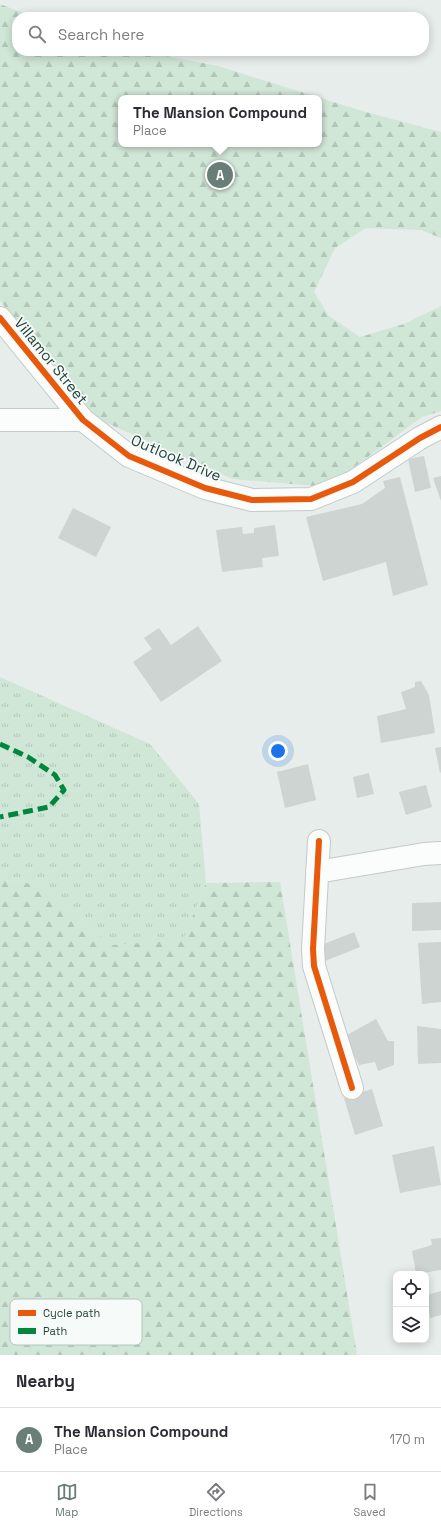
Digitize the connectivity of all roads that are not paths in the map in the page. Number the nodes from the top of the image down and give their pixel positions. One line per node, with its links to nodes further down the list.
1 (0, 318): 3 (street, Villamor Street)
2 (0, 420): 3 (street)
3 (83, 420): 4 (street, Outlook Drive)
4 (441, 427)
5 (319, 841): 7 (street)
6 (441, 852): 7 (street)
7 (317, 872): 8 (street)
8 (352, 1088)

